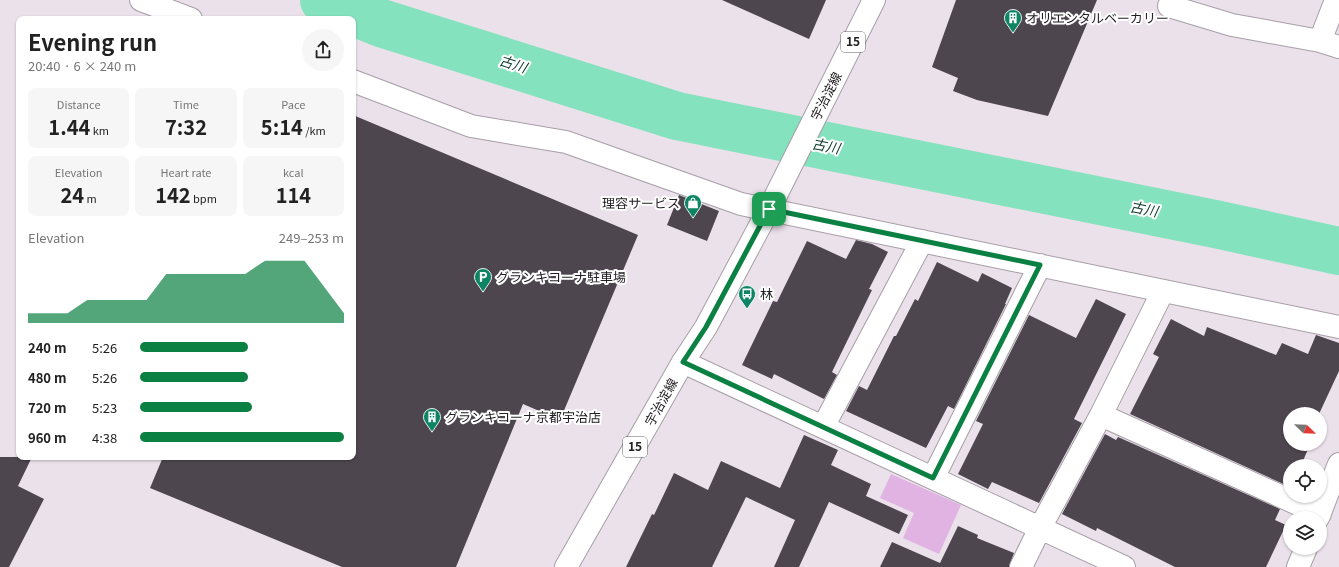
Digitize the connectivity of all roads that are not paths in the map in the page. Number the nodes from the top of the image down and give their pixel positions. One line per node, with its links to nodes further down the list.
1 (142, 0): 5 (street)
2 (874, 0): 8 (street, 宇治淀線 / 15)
3 (1336, 0): 6 (street)
4 (1169, 6): 6 (street)
5 (183, 16)
6 (1330, 44)
7 (356, 82): 8 (street)
8 (773, 201): 9 (street); 13 (street, 宇治淀線 / 15)
9 (922, 241): 10 (street); 15 (street)
10 (1040, 265): 11 (street); 17 (street)
11 (1163, 291): 12 (street); 14 (street)
12 (1339, 327)
13 (683, 362): 15 (street); 22 (street, 宇治淀線 / 15)
14 (1101, 415): 18 (street); 20 (street)
15 (823, 427): 17 (street)
16 (1339, 464): 19 (street)
17 (933, 478): 20 (street)
18 (1308, 511)
19 (1321, 511)
20 (1040, 528): 23 (street); 24 (street)
21 (1303, 555): 25 (street)
22 (571, 561)
23 (1021, 567)
24 (1124, 567)
25 (1298, 567)

